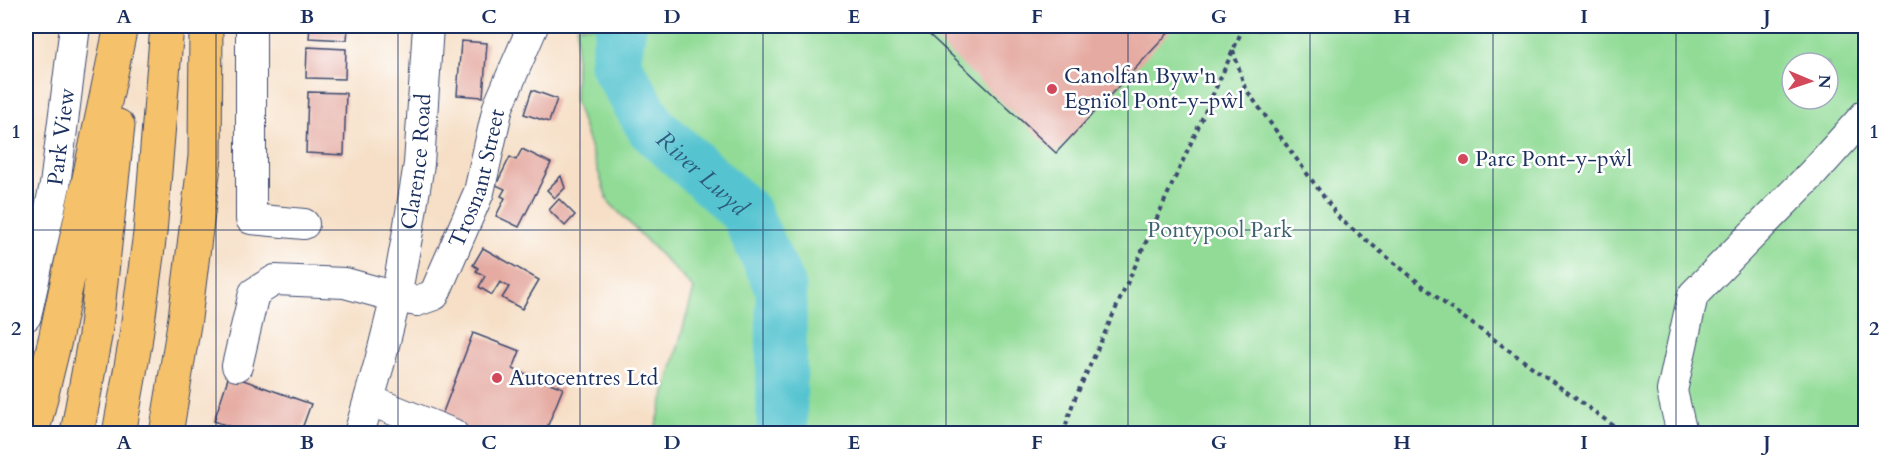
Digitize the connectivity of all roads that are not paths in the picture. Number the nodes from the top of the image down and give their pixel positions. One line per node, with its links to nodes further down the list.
1 (75, 26): 11 (street, Park View)
2 (124, 26): 14 (main road); 15 (main road)
3 (167, 26): 16 (main road)
4 (206, 26): 17 (main road)
5 (250, 26): 9 (street)
6 (428, 26): 10 (street, Clarence Road)
7 (533, 26): 10 (street, Trosnant Street)
8 (1866, 114): 20 (street)
9 (304, 224)
10 (396, 297): 12 (street, Trosnant Street); 13 (street, Clarence Road)
11 (26, 316)
12 (237, 366)
13 (369, 400): 18 (street, Clarence Road); 19 (street)
14 (32, 434)
15 (77, 434)
16 (119, 434)
17 (166, 434)
18 (358, 434)
19 (453, 434)
20 (1682, 434)

